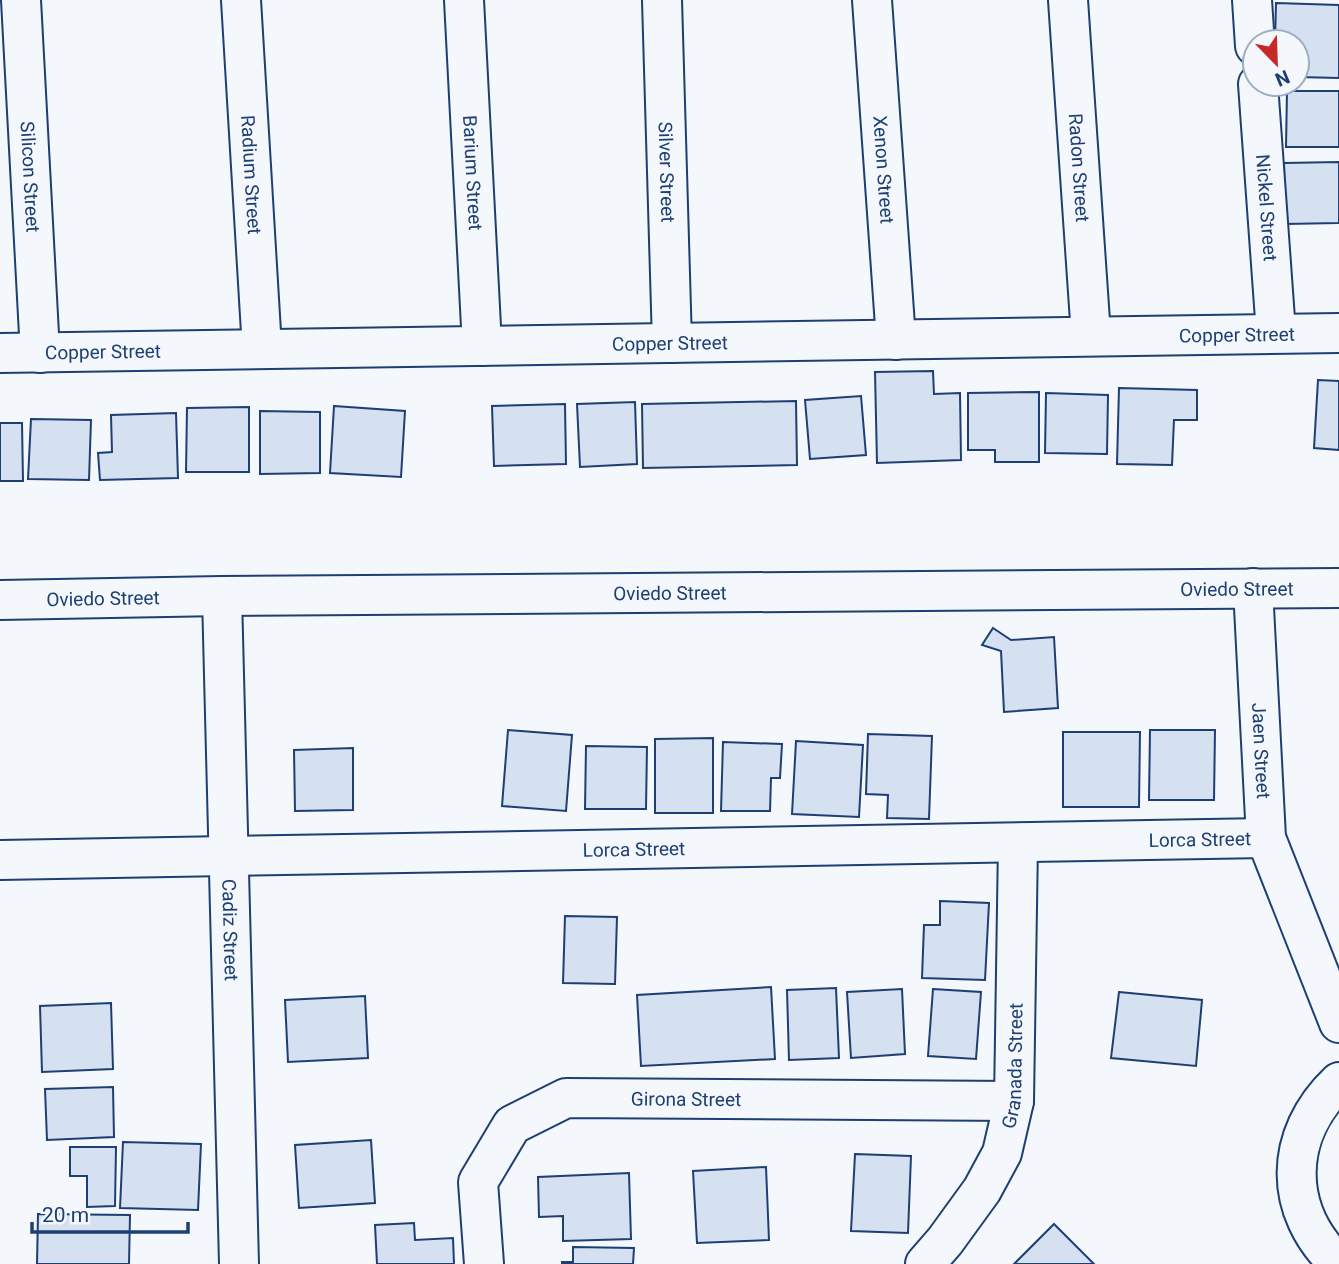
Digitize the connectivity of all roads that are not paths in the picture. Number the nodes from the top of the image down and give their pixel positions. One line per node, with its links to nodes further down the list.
1 (22, 0): 18 (street, Silicon Street)
2 (241, 0): 16 (street, Radium Street)
3 (464, 0): 15 (street, Barium Street)
4 (662, 0): 14 (street, Silver Street)
5 (872, 0): 13 (street, Xenon Street)
6 (1068, 0): 12 (street, Radon Street)
7 (1252, 0): 8 (street)
8 (1254, 28)
9 (1259, 98): 11 (street, Nickel Street)
10 (1339, 332): 11 (street, Copper Street)
11 (1276, 333): 12 (street, Copper Street)
12 (1091, 336): 13 (street, Copper Street)
13 (896, 340): 14 (street, Copper Street)
14 (672, 343): 15 (street, Copper Street)
15 (482, 346): 16 (street, Copper Street)
16 (262, 349): 18 (street, Copper Street)
17 (0, 353): 18 (street, Copper Street)
18 (40, 353)
19 (1339, 588): 20 (street, Oviedo Street)
20 (1253, 589): 21 (street, Oviedo Street); 23 (street, Jaen Street)
21 (222, 596): 22 (street, Oviedo Street); 25 (street, Cadiz Street)
22 (0, 600)
23 (1266, 838): 24 (street, Lorca Street); 27 (street, Jaen Street)
24 (1018, 843): 25 (street, Lorca Street); 29 (street, Granada Street)
25 (229, 856): 26 (street, Lorca Street); 31 (street, Cadiz Street)
26 (0, 860)
27 (1339, 1023)
28 (1339, 1082): 30 (street)
29 (1014, 1101): 32 (street, Girona Street); 33 (street, Granada Street)
30 (1326, 1260)
31 (239, 1264)
32 (484, 1264)
33 (925, 1264)

